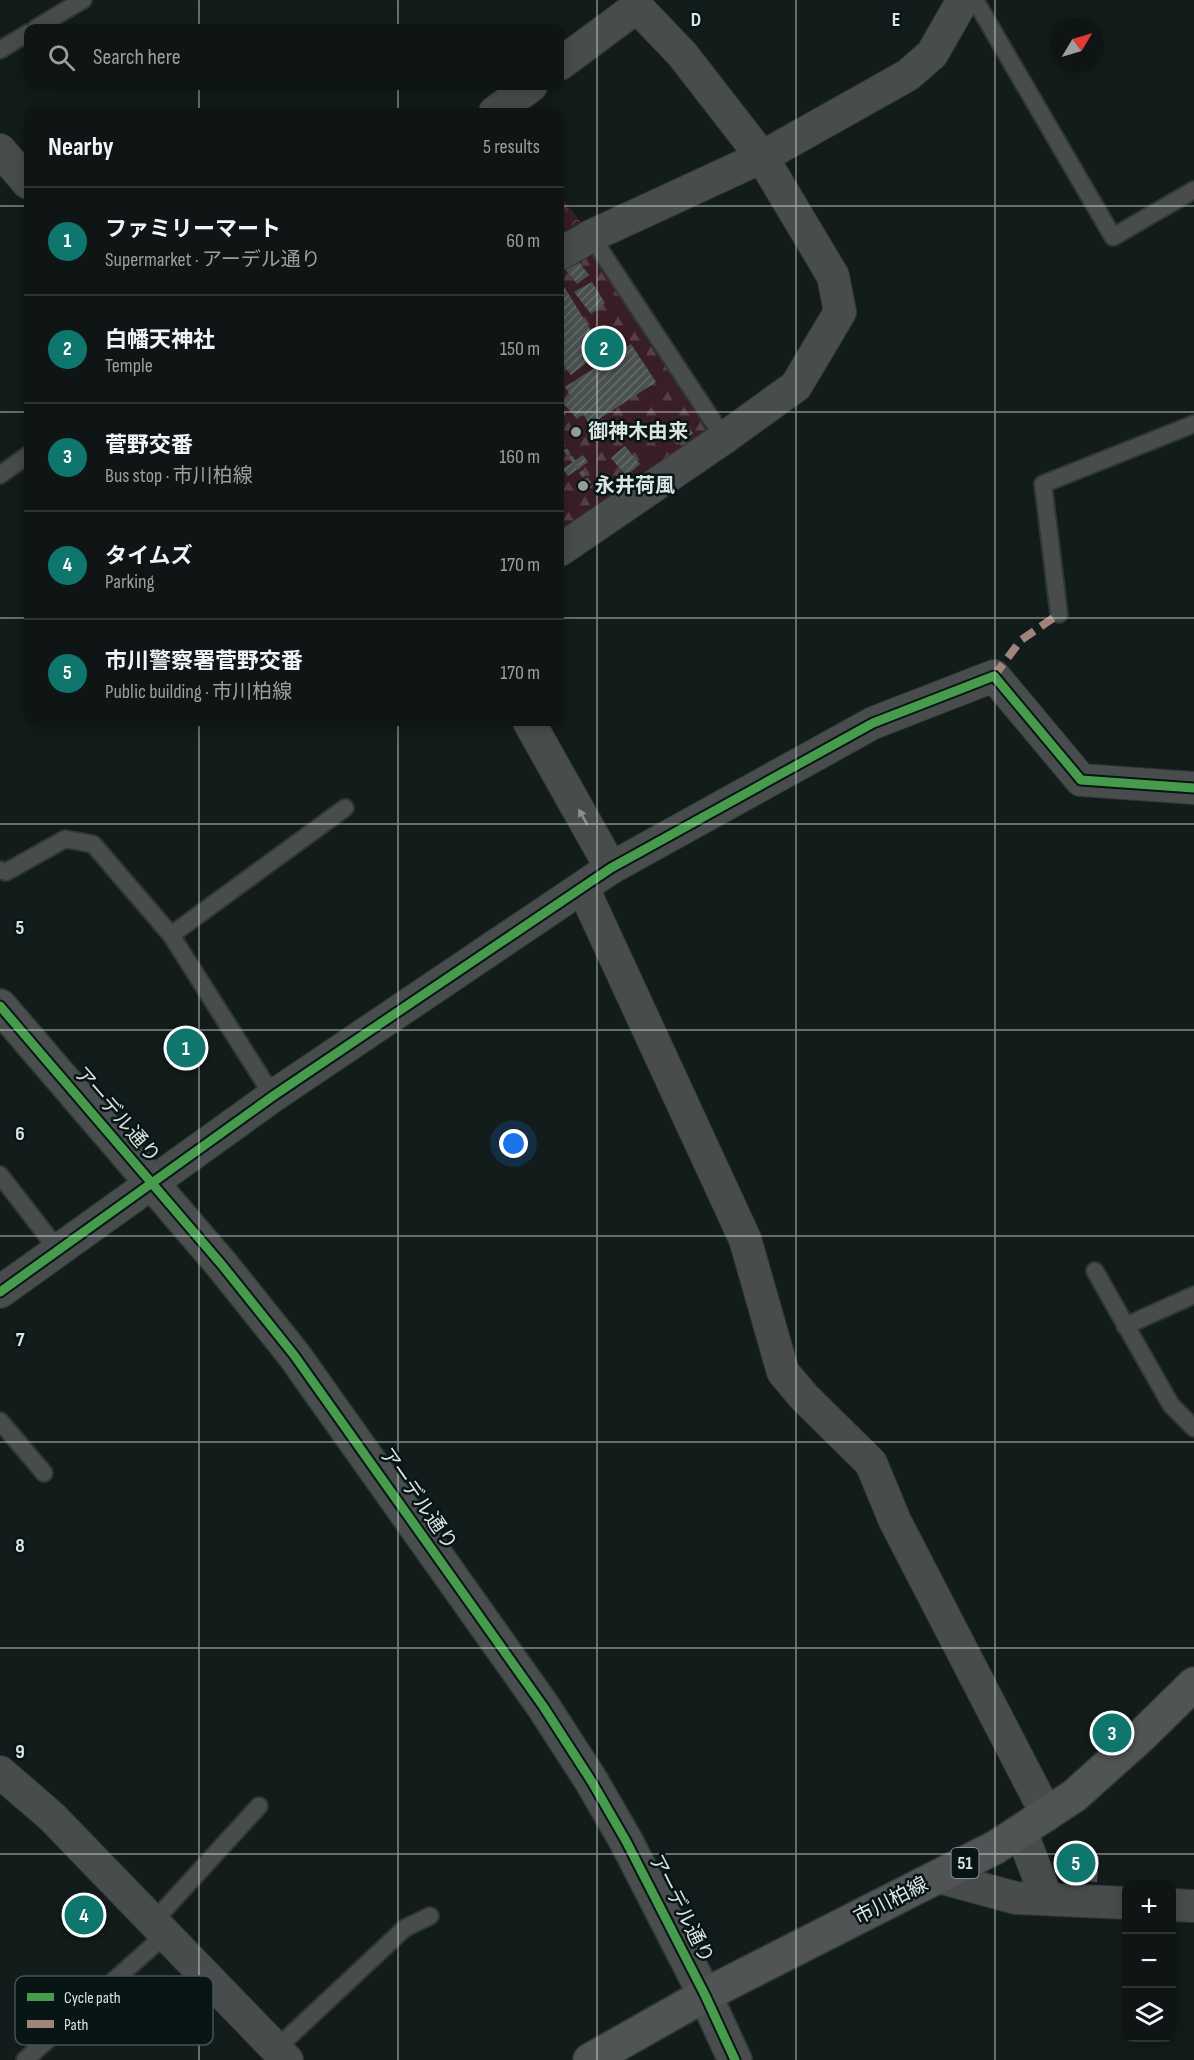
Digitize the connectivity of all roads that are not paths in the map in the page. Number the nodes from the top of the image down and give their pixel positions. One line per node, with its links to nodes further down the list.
1 (83, 0): 5 (lane)
2 (963, 0): 12 (street)
3 (975, 0): 14 (lane)
4 (636, 3): 8 (street); 12 (street)
5 (43, 24)
6 (24, 35): 7 (lane)
7 (0, 50)
8 (564, 61)
9 (525, 90): 10 (street)
10 (501, 108)
11 (0, 150): 13 (street)
12 (762, 157): 15 (street); 18 (street)
13 (24, 178)
14 (1194, 190)
15 (591, 236): 16 (street); 18 (lane)
16 (564, 252)
17 (1194, 424): 22 (lane)
18 (724, 438): 21 (street)
19 (24, 458): 20 (lane)
20 (0, 475)
21 (564, 547)
22 (1059, 614)
23 (531, 726): 26 (street, one-way to 23)
24 (1194, 788): 26 (street)
25 (345, 808): 29 (lane)
26 (611, 868): 28 (street)
27 (0, 870): 29 (lane)
28 (583, 888): 31 (street); 45 (street)
29 (171, 935): 31 (lane)
30 (0, 1006): 33 (street, アーデル通り)
31 (273, 1096): 33 (street)
32 (0, 1176): 34 (lane)
33 (153, 1184): 34 (street); 56 (street, アーデル通り)
34 (58, 1250): 36 (street)
35 (1095, 1271): 38 (lane)
36 (0, 1292)
37 (1194, 1295): 38 (lane)
38 (1125, 1326): 40 (lane)
39 (0, 1421): 41 (lane)
40 (1194, 1428)
41 (44, 1473)
42 (1194, 1684): 45 (main road, 市川柏線 / 51)
43 (0, 1772): 52 (street)
44 (259, 1806): 52 (lane)
45 (1034, 1823): 46 (main road, 市川柏線 / 51); 47 (street)
46 (939, 1877): 47 (street); 56 (main road, 市川柏線 / 51)
47 (1047, 1899): 48 (street)
48 (1122, 1903)
49 (1176, 1905): 50 (street)
50 (1194, 1906)
51 (430, 1916): 58 (lane)
52 (160, 1928): 53 (lane); 54 (street)
53 (111, 1976)
54 (206, 1976)
55 (213, 1983): 58 (street)
56 (705, 1995): 60 (main road, 市川柏線 / 51); 61 (street, アーデル通り)
57 (40, 2045): 59 (lane)
58 (282, 2054)
59 (25, 2060)
60 (590, 2060)
61 (735, 2060)

